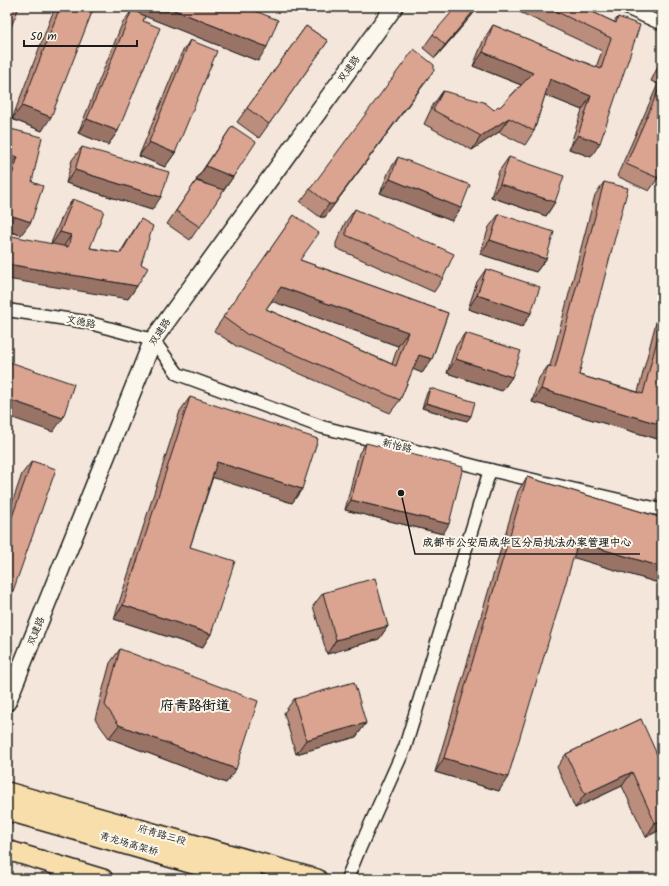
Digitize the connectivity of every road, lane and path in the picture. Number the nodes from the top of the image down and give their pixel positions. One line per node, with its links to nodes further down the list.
1 (394, 7): 5 (street, 双建路)
2 (624, 7): 3 (street)
3 (662, 24)
4 (7, 310): 5 (street, 文德路)
5 (153, 340): 6 (street, 新怡路); 8 (street, 双建路)
6 (490, 470): 7 (street, 新怡路); 17 (street)
7 (662, 510)
8 (7, 702)
9 (7, 792): 16 (main road, 府青路三段)
10 (7, 809): 15 (highway, 青龙场高架桥)
11 (7, 824): 14 (highway, 青龙场高架桥)
12 (7, 850): 13 (main road)
13 (103, 879)
14 (199, 879)
15 (251, 879)
16 (317, 879)
17 (347, 879)

